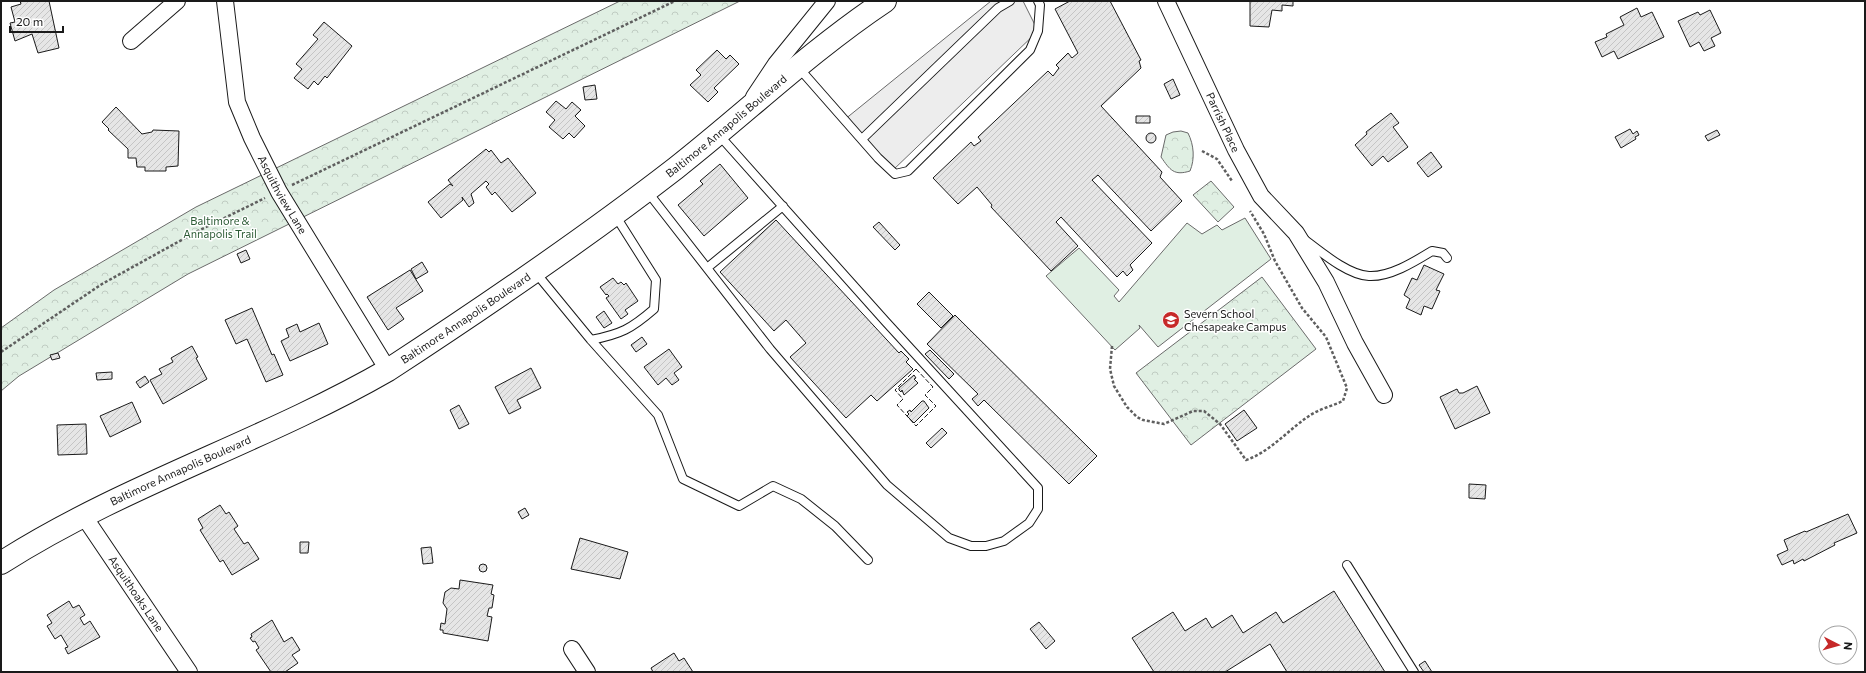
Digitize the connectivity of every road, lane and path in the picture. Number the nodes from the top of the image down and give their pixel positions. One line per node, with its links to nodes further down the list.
1 (177, 1): 9 (street)
2 (225, 1): 17 (street, Asquithview Lane)
3 (674, 1): 17 (path)
4 (827, 1): 11 (street)
5 (885, 1): 10 (street, Baltimore Annapolis Boulevard)
6 (1010, 1): 13 (lane)
7 (1038, 1): 13 (lane)
8 (1166, 1): 21 (street, Parrish Place)
9 (131, 41)
10 (798, 66): 11 (street, Baltimore Annapolis Boulevard); 13 (lane)
11 (742, 113): 12 (street, Baltimore Annapolis Boulevard)
12 (718, 134): 16 (street, Baltimore Annapolis Boulevard); 18 (lane)
13 (862, 139)
14 (1202, 151): 15 (path)
15 (1233, 183)
16 (646, 190): 20 (street, Baltimore Annapolis Boulevard); 23 (lane)
17 (279, 192): 27 (path); 28 (street, Asquithview Lane)
18 (783, 206): 23 (lane); 23 (lane)
19 (1249, 209): 26 (path)
20 (614, 215): 24 (street, Baltimore Annapolis Boulevard); 25 (lane)
21 (1296, 233): 22 (lane); 29 (street, Parrish Place)
22 (1447, 258)
23 (707, 268)
24 (535, 272): 25 (lane); 28 (street, Baltimore Annapolis Boulevard)
25 (590, 340): 31 (lane)
26 (1112, 346)
27 (1, 352)
28 (388, 370): 30 (street, Baltimore Annapolis Boulevard)
29 (1384, 395)
30 (83, 515): 32 (street, Baltimore Annapolis Boulevard); 35 (street, Asquithoaks Lane)
31 (868, 560)
32 (1, 563)
33 (1347, 565): 37 (lane)
34 (572, 649): 36 (street)
35 (189, 672)
36 (587, 672)
37 (1414, 672)

